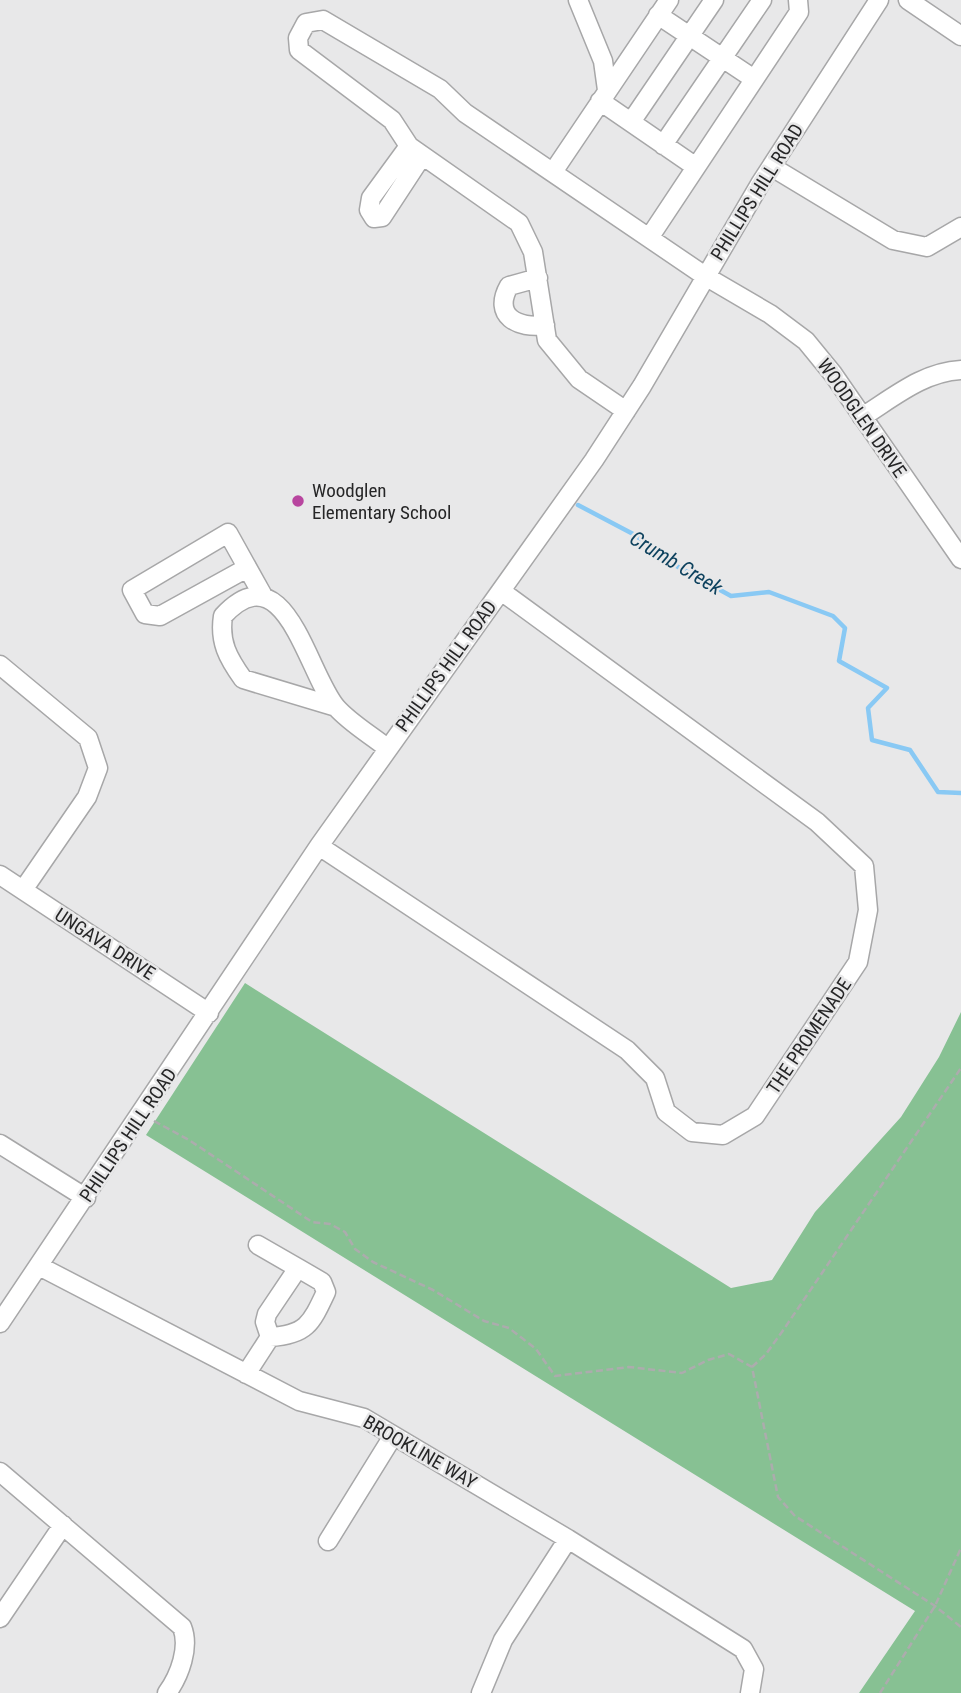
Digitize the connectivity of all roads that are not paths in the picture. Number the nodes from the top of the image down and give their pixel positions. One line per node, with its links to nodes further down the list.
1 (578, 0): 12 (street)
2 (714, 0): 8 (street)
3 (762, 0): 10 (street)
4 (798, 0): 11 (street)
5 (879, 0): 16 (street, PHILLIPS HILL ROAD)
6 (908, 0): 9 (street)
7 (663, 7): 8 (street); 12 (street)
8 (690, 36): 10 (street); 13 (street)
9 (961, 36)
10 (722, 57): 11 (street); 14 (street)
11 (754, 79): 15 (street)
12 (603, 95): 13 (street); 17 (street)
13 (631, 122): 14 (street)
14 (663, 145): 15 (street)
15 (696, 167): 19 (street)
16 (772, 167): 18 (street); 20 (street, PHILLIPS HILL ROAD)
17 (553, 172): 19 (street, WOODGLEN DRIVE); 21 (street, WOODGLEN DRIVE)
18 (961, 227)
19 (649, 238): 20 (street, WOODGLEN DRIVE)
20 (705, 276): 24 (street, PHILLIPS HILL ROAD); 25 (street, WOODGLEN DRIVE)
21 (538, 278): 22 (street); 22 (street)
22 (545, 325): 24 (street)
23 (961, 370): 25 (street)
24 (626, 411): 28 (street, PHILLIPS HILL ROAD)
25 (862, 417): 26 (street, WOODGLEN DRIVE)
26 (961, 559)
27 (247, 568): 27 (street); 29 (street)
28 (501, 591): 32 (street, PHILLIPS HILL ROAD); 33 (street, THE PROMENADE)
29 (262, 594): 31 (street); 31 (street)
30 (0, 665): 35 (street)
31 (336, 707): 32 (street)
32 (387, 748): 33 (street, PHILLIPS HILL ROAD)
33 (319, 846): 36 (street, PHILLIPS HILL ROAD)
34 (0, 875): 35 (street, UNGAVA DRIVE)
35 (23, 890): 36 (street, UNGAVA DRIVE)
36 (209, 1013): 38 (street, PHILLIPS HILL ROAD)
37 (0, 1144): 38 (street)
38 (86, 1198): 40 (street, PHILLIPS HILL ROAD)
39 (258, 1245): 41 (street)
40 (38, 1266): 42 (street, PHILLIPS HILL ROAD); 44 (street, BROOKLINE WAY)
41 (298, 1268): 43 (street); 43 (street)
42 (0, 1323)
43 (270, 1337): 44 (street)
44 (246, 1374): 45 (street, BROOKLINE WAY)
45 (393, 1436): 48 (street, BROOKLINE WAY); 49 (street)
46 (0, 1472): 47 (street)
47 (63, 1525): 50 (street); 51 (street)
48 (568, 1539): 52 (street); 53 (street, BROOKLINE WAY)
49 (328, 1541)
50 (0, 1618)
51 (167, 1693)
52 (481, 1693)
53 (750, 1693)

